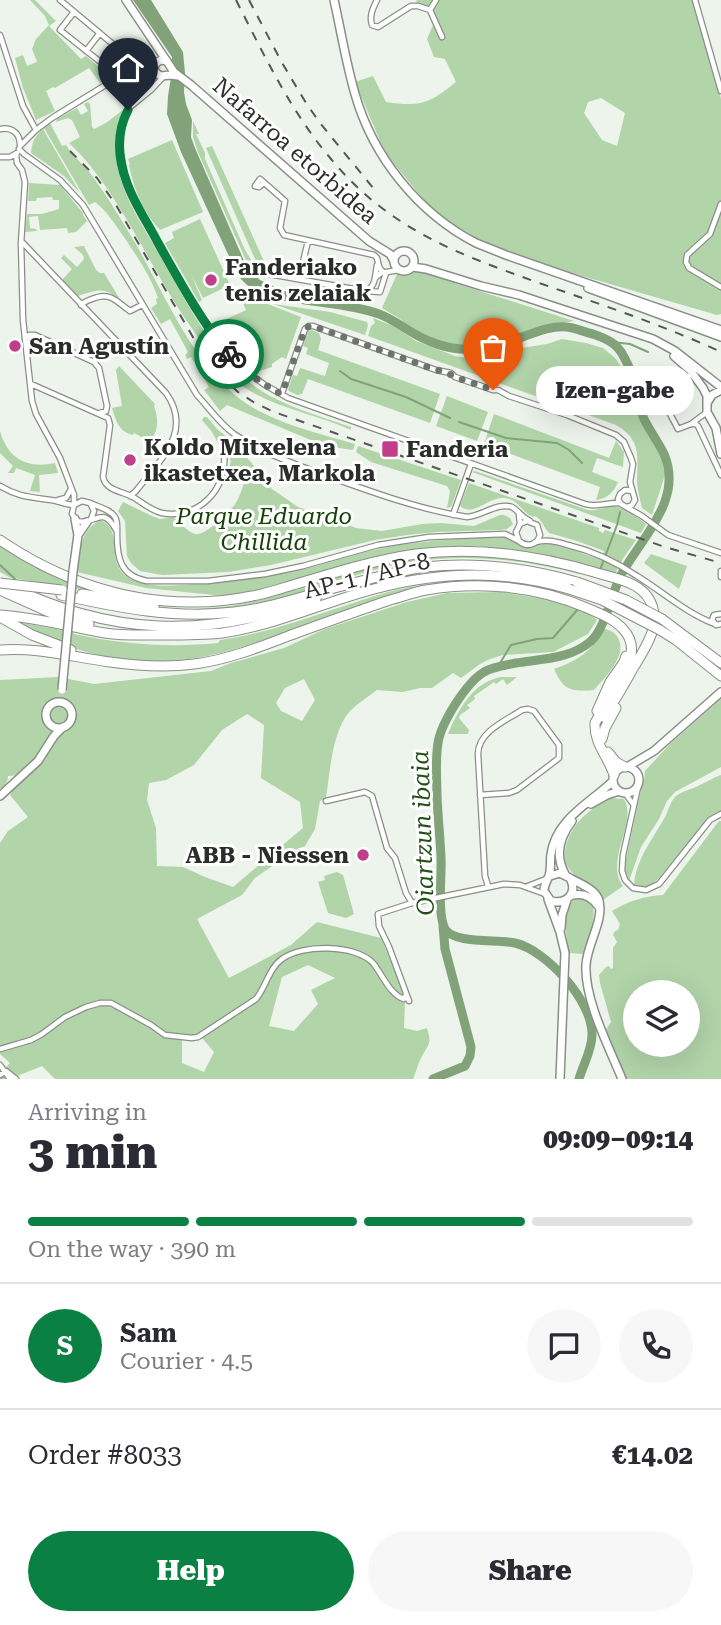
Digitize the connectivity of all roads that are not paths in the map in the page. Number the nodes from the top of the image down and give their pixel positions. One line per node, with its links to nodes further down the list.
1 (60, 0): 9 (street)
2 (126, 0): 15 (main road, Nafarroa etorbidea)
3 (334, 0): 34 (main road)
4 (377, 0): 7 (street)
5 (436, 0): 8 (street)
6 (695, 0): 17 (street)
7 (412, 3): 8 (street)
8 (430, 10): 12 (street)
9 (74, 12): 10 (street); 13 (street)
10 (100, 33): 13 (street); 14 (street)
11 (0, 35): 19 (street)
12 (442, 37)
13 (86, 51): 16 (street)
14 (138, 65): 15 (street); 16 (street)
15 (162, 68): 33 (main road, Nafarroa etorbidea); 49 (street)
16 (119, 77): 19 (street)
17 (721, 91)
18 (0, 130): 20 (street)
19 (36, 130): 21 (street)
20 (19, 137): 21 (street); 22 (street)
21 (29, 137): 22 (street)
22 (20, 147): 23 (street); 41 (street)
23 (16, 154): 25 (street); 26 (street)
24 (0, 157): 25 (street)
25 (8, 158): 26 (street)
26 (17, 163): 30 (street)
27 (264, 183): 29 (street)
28 (721, 204): 38 (street)
29 (308, 241): 31 (street); 37 (street)
30 (23, 250): 40 (street); 45 (street)
31 (377, 264): 33 (street); 36 (street)
32 (414, 264): 33 (main road); 33 (main road, Nafarroa etorbidea); 43 (main road, Nafarroa etorbidea)
33 (394, 265): 36 (street); 39 (street)
34 (556, 273): 42 (main road); 44 (main road)
35 (269, 274): 37 (street)
36 (375, 278): 39 (street)
37 (299, 279): 39 (street)
38 (721, 287)
39 (365, 291)
40 (81, 304): 41 (street); 62 (street)
41 (142, 304): 70 (street)
42 (721, 330)
43 (641, 336): 46 (main road, Nafarroa etorbidea); 48 (main road, Nafarroa etorbidea)
44 (721, 337)
45 (25, 340): 47 (street); 51 (street)
46 (693, 374): 50 (main road, Nafarroa etorbidea); 53 (street)
47 (30, 383): 51 (street); 59 (street)
48 (721, 388): 50 (main road)
49 (282, 393): 57 (street); 61 (street)
50 (707, 407): 52 (main road, Nafarroa etorbidea); 53 (street)
51 (102, 415): 62 (street)
52 (712, 420): 54 (main road); 56 (main road, Nafarroa etorbidea)
53 (691, 424): 58 (street)
54 (721, 424)
55 (224, 454): 62 (street)
56 (721, 454)
57 (471, 464): 66 (street); 70 (street)
58 (721, 474)
59 (71, 485): 63 (street); 67 (street)
60 (0, 486): 63 (street)
61 (632, 492): 64 (street); 66 (street)
62 (131, 496)
63 (55, 500): 67 (street)
64 (635, 502): 68 (street); 71 (street)
65 (90, 503): 67 (street); 73 (street); 77 (street)
66 (620, 503): 68 (street)
67 (74, 505): 72 (street)
68 (627, 507): 71 (street)
69 (519, 514): 70 (street); 74 (street); 75 (street)
70 (453, 515)
71 (642, 516): 84 (street)
72 (75, 519): 73 (street); 79 (main road)
73 (89, 521): 77 (street); 79 (main road)
74 (530, 521): 75 (street); 76 (street)
75 (519, 525): 78 (street); 82 (street)
76 (540, 532): 81 (street); 83 (street)
77 (117, 533): 78 (street)
78 (505, 534): 82 (street)
79 (78, 535): 102 (main road, bridge)
80 (0, 540): 85 (highway)
81 (549, 540): 83 (street); 87 (street)
82 (519, 541): 83 (street)
83 (536, 542)
84 (720, 553)
85 (354, 568): 87 (highway); 90 (highway)
86 (365, 580): 88 (highway); 90 (highway, AP-1 / AP-8); 99 (highway, AP-1 / AP-8, bridge)
87 (639, 582): 93 (street); 100 (highway)
88 (0, 583): 90 (highway, bridge)
89 (0, 590): 96 (highway)
90 (62, 593)
91 (717, 613): 93 (street); 94 (street)
92 (0, 616): 96 (highway, AP-1 / AP-8); 98 (highway)
93 (704, 620): 94 (street)
94 (719, 625)
95 (626, 633): 98 (highway); 100 (highway); 106 (highway)
96 (161, 635): 101 (highway, AP-1 / AP-8, bridge)
97 (0, 650): 98 (highway)
98 (110, 662)
99 (721, 663)
100 (632, 668): 106 (highway); 109 (highway)
101 (720, 676)
102 (62, 690): 104 (main road); 105 (main road)
103 (721, 692): 111 (main road)
104 (52, 705): 105 (main road); 107 (main road)
105 (66, 705): 108 (main road)
106 (599, 720): 109 (highway); 114 (highway)
107 (50, 723): 108 (main road); 110 (main road)
108 (63, 727): 110 (main road)
109 (602, 739): 112 (highway)
110 (52, 740): 118 (main road)
111 (654, 751): 112 (main road); 113 (main road)
112 (626, 767): 113 (main road); 114 (main road)
113 (639, 775): 115 (main road)
114 (614, 778): 116 (main road); 123 (main road)
115 (638, 787): 116 (main road); 120 (street)
116 (622, 792): 120 (street); 122 (main road)
117 (480, 794): 117 (street); 124 (street)
118 (0, 796)
119 (326, 801): 128 (street)
120 (634, 805): 121 (street)
121 (721, 814)
122 (568, 876): 123 (main road); 127 (main road); 129 (main road)
123 (548, 877): 125 (street); 126 (main road)
124 (488, 886): 125 (street); 128 (street)
125 (525, 886): 126 (street)
126 (547, 896): 127 (main road); 130 (main road)
127 (569, 898): 129 (main road); 130 (main road)
128 (412, 903): 131 (street)
129 (600, 909): 137 (main road)
130 (560, 932): 136 (main road)
131 (0, 1049)
132 (0, 1065): 133 (street)
133 (2, 1073): 134 (street); 135 (street)
134 (10, 1079)
135 (16, 1079)
136 (560, 1079)
137 (622, 1079)

